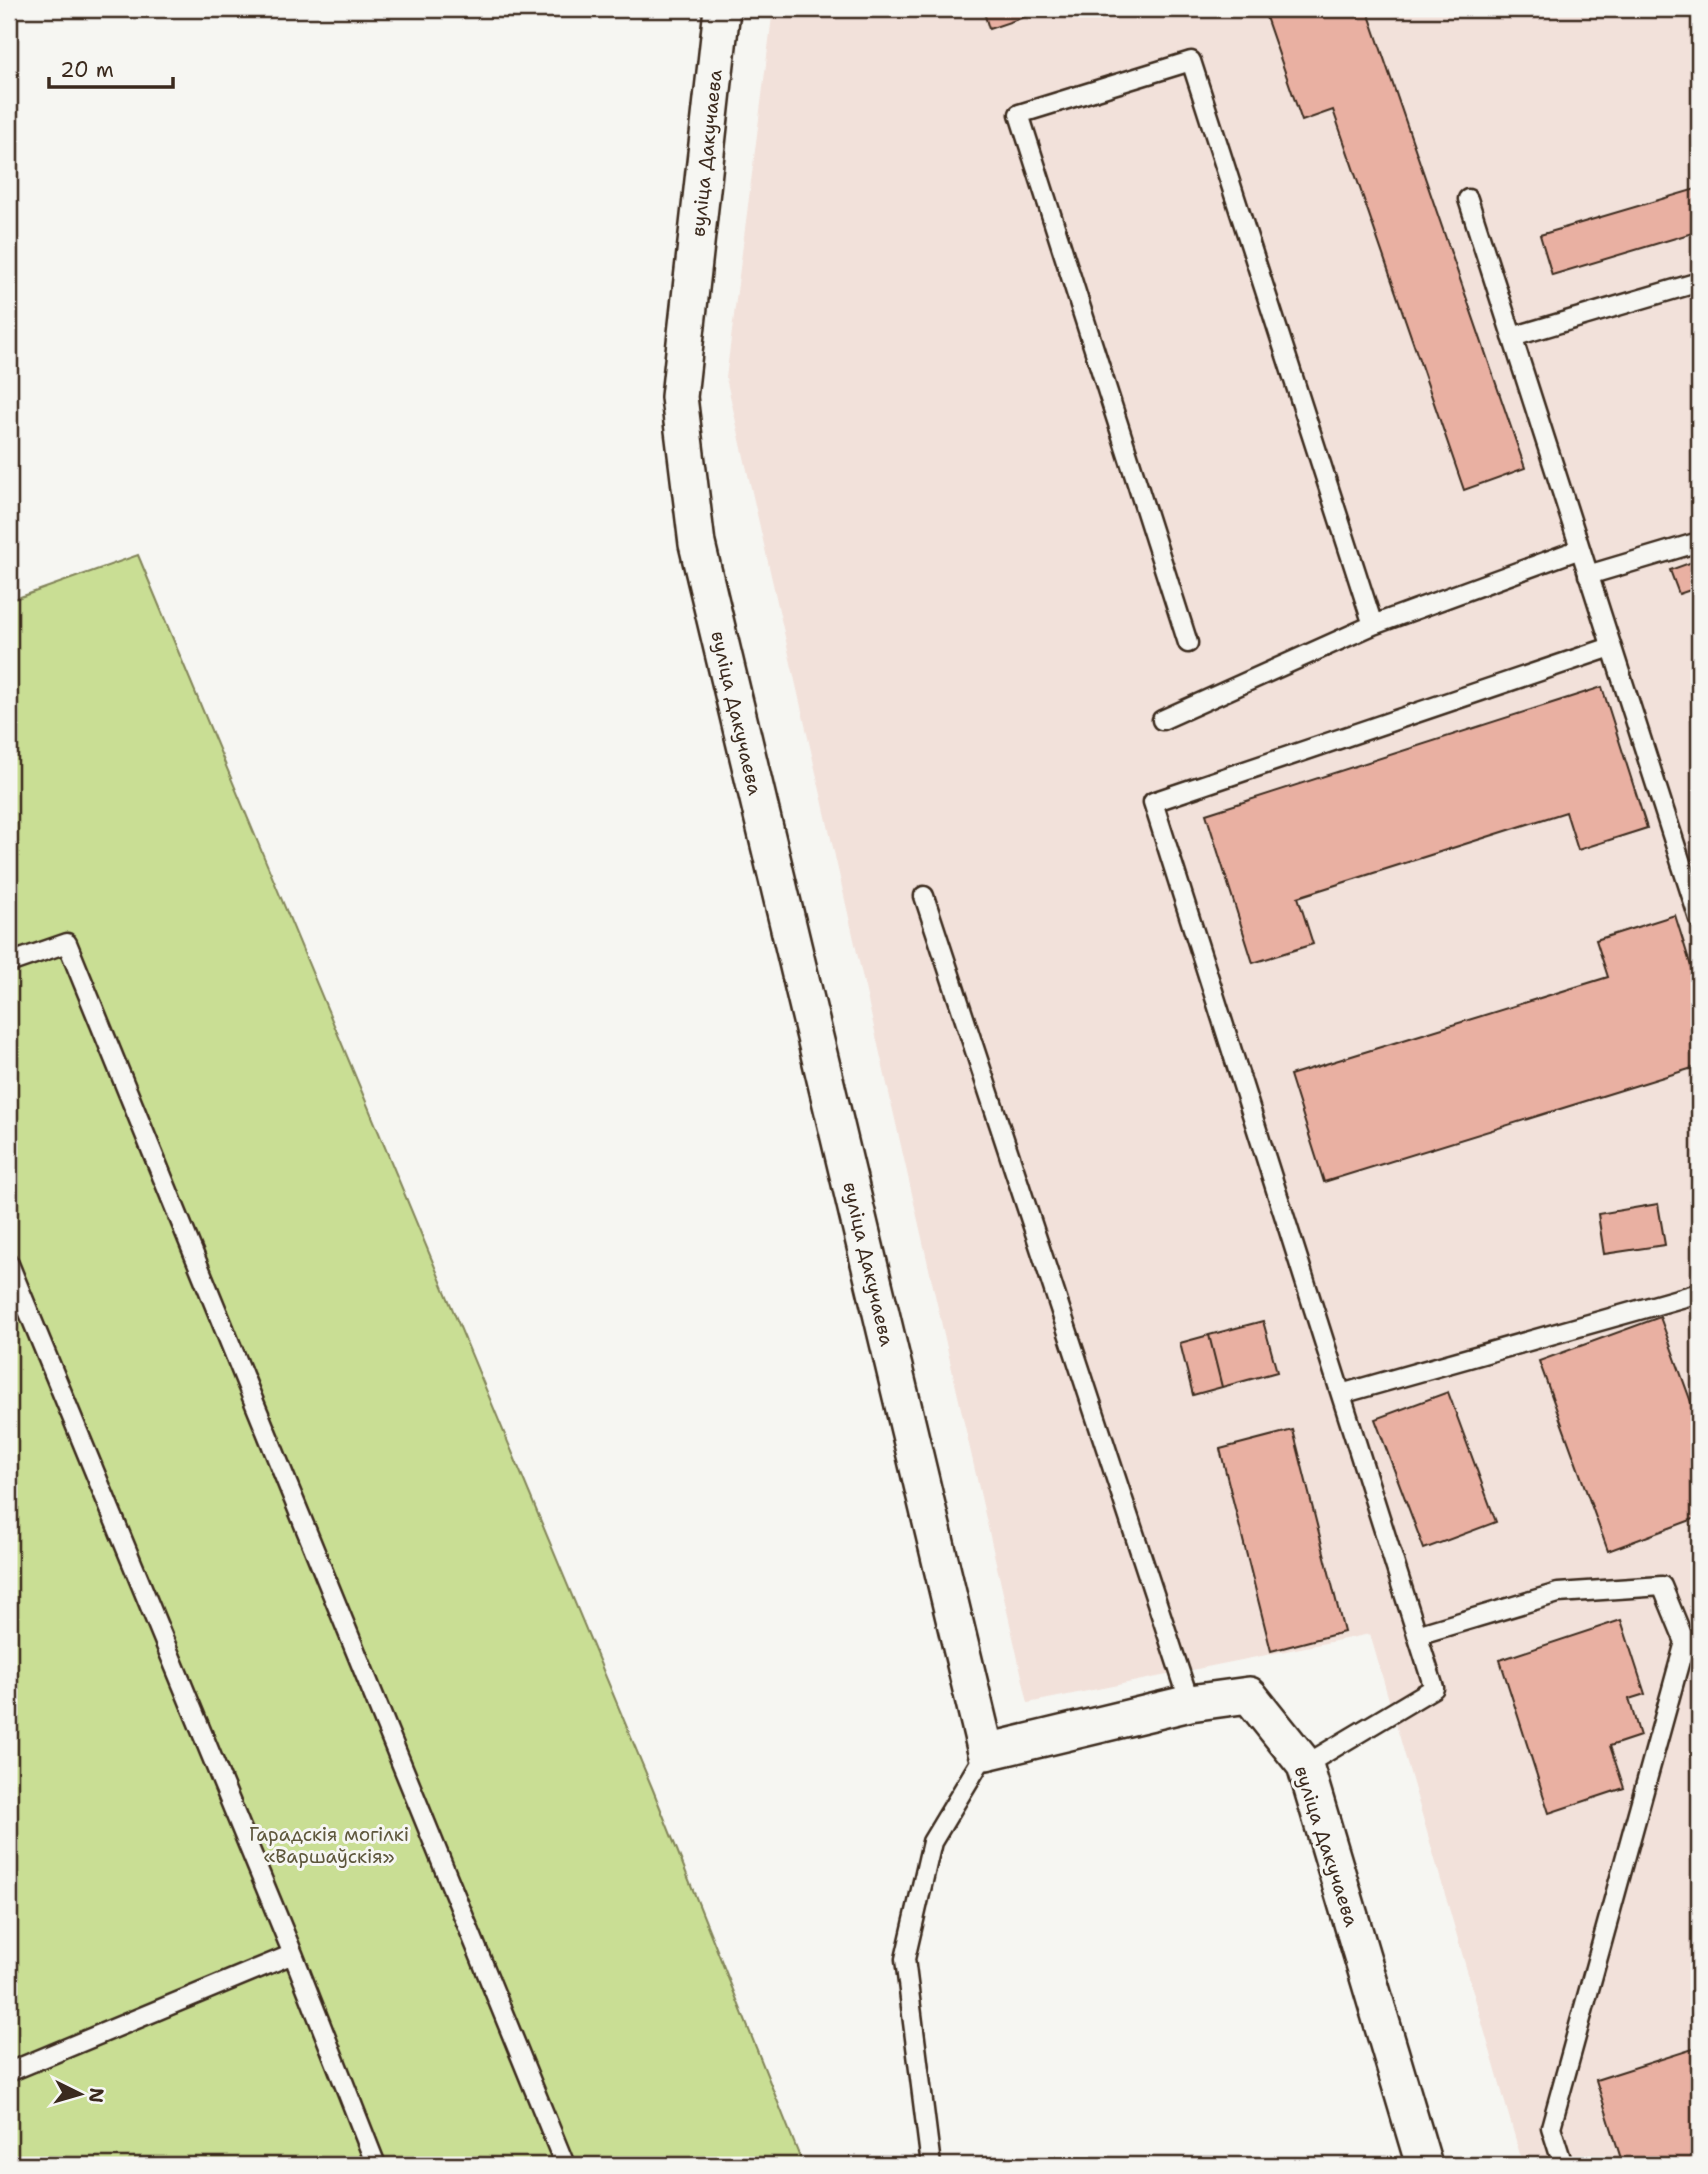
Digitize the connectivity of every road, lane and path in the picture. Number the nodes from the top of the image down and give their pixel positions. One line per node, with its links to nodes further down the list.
1 (722, 9): 21 (street, вуліца Дакучаева)
2 (1468, 200): 4 (lane)
3 (1699, 282): 4 (lane)
4 (1512, 337): 6 (lane)
5 (1699, 542): 7 (lane)
6 (1580, 549): 7 (lane); 8 (lane)
7 (1588, 575): 10 (lane)
8 (1373, 625): 9 (lane); 11 (lane)
9 (1188, 643)
10 (1611, 647): 13 (lane); 17 (lane)
11 (1162, 720)
12 (924, 896): 20 (lane)
13 (1699, 919)
14 (9, 963): 26 (lane)
15 (9, 1264): 23 (lane)
16 (1699, 1293): 17 (lane)
17 (1341, 1394): 18 (lane)
18 (1417, 1635): 19 (lane); 22 (lane)
19 (1692, 1639): 29 (lane)
20 (1190, 1703): 21 (street, вуліца Дакучаева); 22 (street, вуліца Дакучаева)
21 (986, 1752): 27 (lane)
22 (1305, 1765): 28 (street, вуліца Дакучаева)
23 (293, 1954): 24 (lane); 25 (lane)
24 (9, 2072)
25 (376, 2165)
26 (565, 2165)
27 (931, 2165)
28 (1424, 2165)
29 (1563, 2165)

